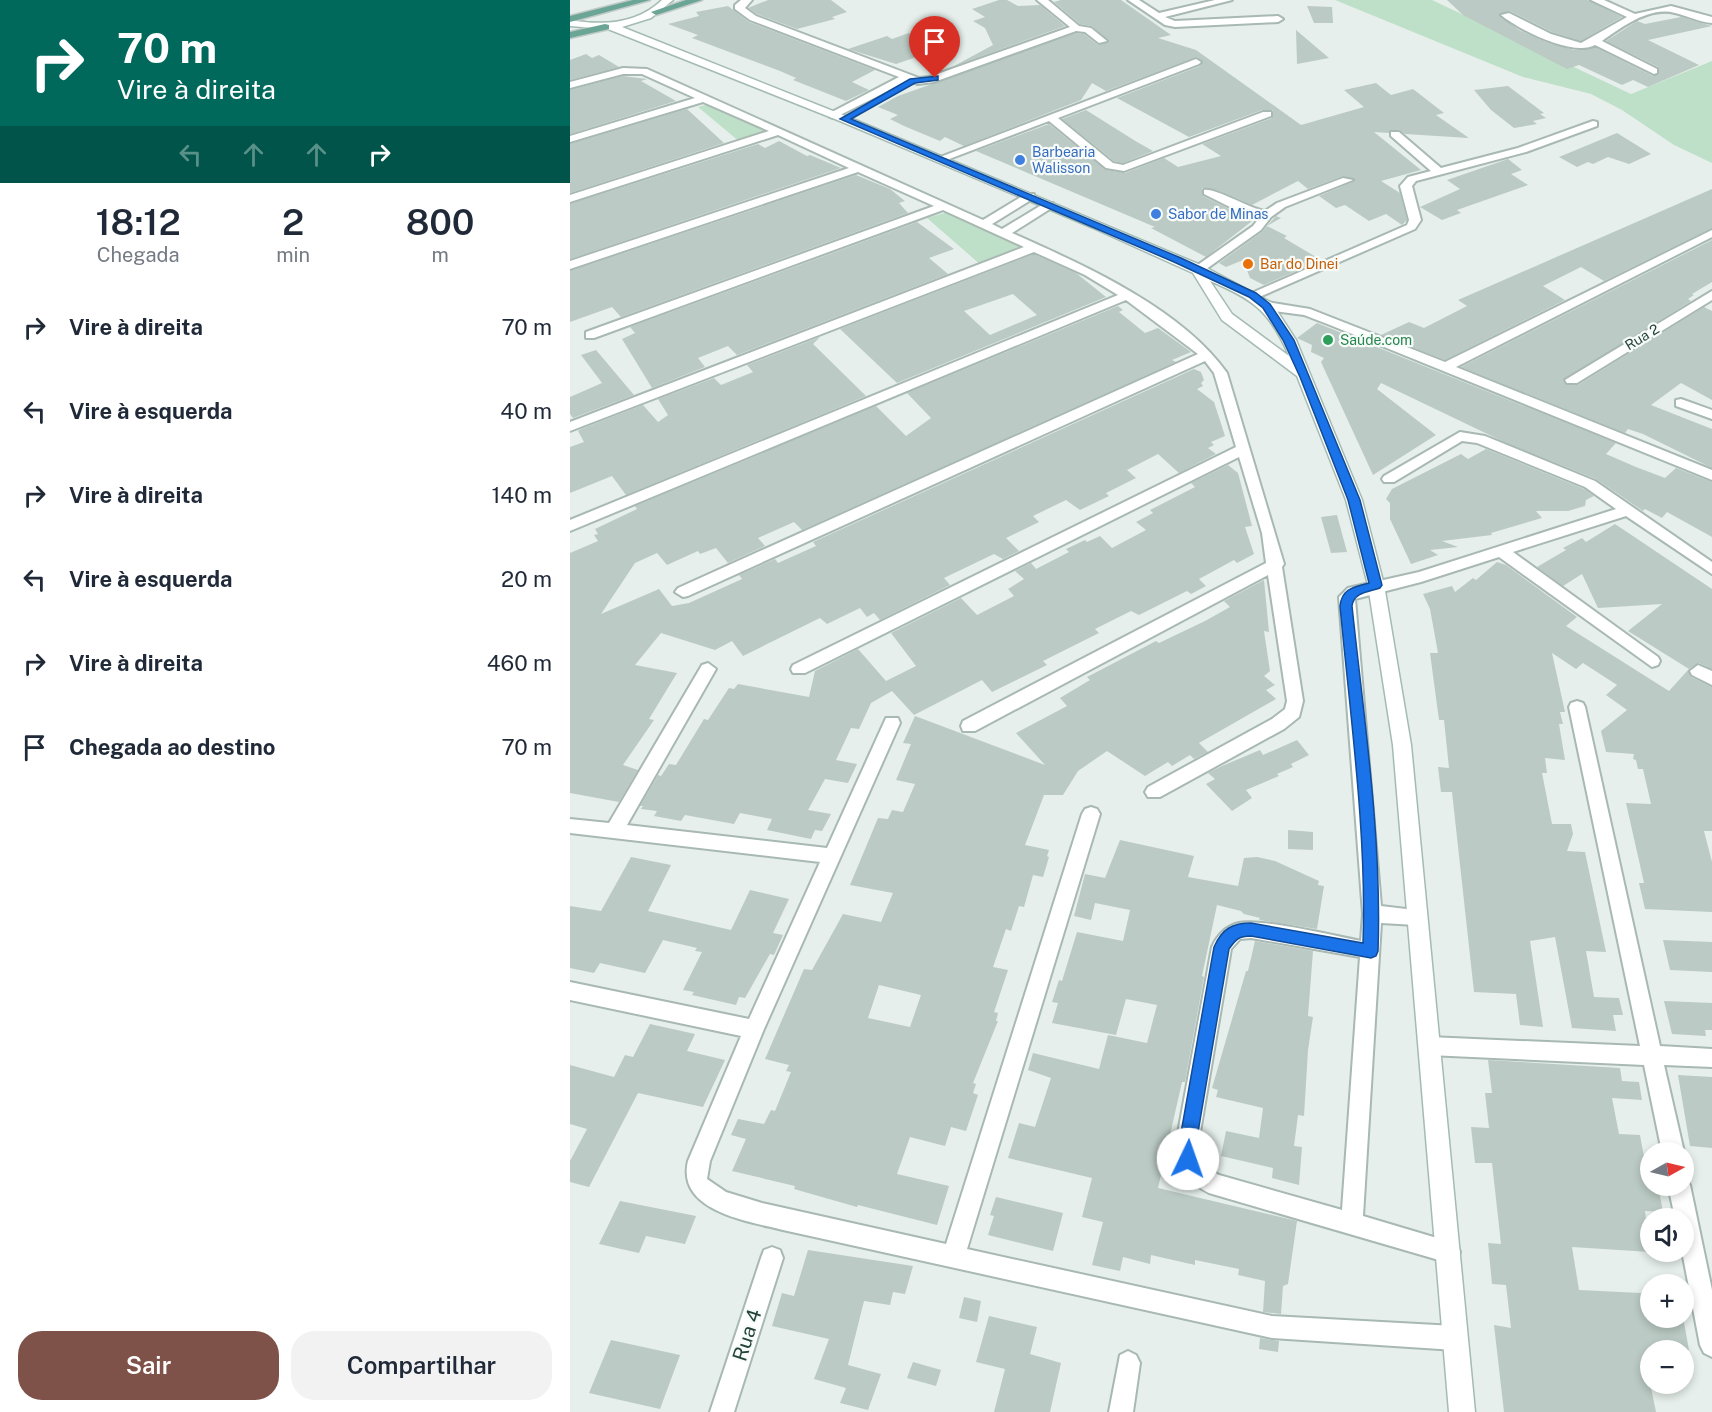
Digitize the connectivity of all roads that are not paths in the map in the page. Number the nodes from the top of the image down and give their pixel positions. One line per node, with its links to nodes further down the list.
1 (609, 0): 10 (main road)
2 (645, 0): 15 (main road)
3 (668, 0): 11 (main road)
4 (697, 0): 11 (main road)
5 (747, 0): 27 (street)
6 (1042, 0): 20 (street)
7 (1133, 0): 13 (street)
8 (1227, 0): 13 (street)
9 (1596, 0): 14 (street)
10 (570, 10)
11 (652, 14): 19 (main road); 24 (main road)
12 (1506, 15): 23 (street)
13 (1158, 16): 16 (street)
14 (1636, 18): 17 (street); 23 (street)
15 (570, 19)
16 (1278, 19)
17 (1712, 20)
18 (570, 23): 19 (main road)
19 (609, 27): 21 (main road); 24 (main road)
20 (1075, 28): 22 (street); 27 (street)
21 (570, 35)
22 (1102, 41)
23 (1594, 41): 26 (street)
24 (676, 50): 31 (main road)
25 (1196, 62): 32 (street)
26 (1654, 71)
27 (909, 79): 31 (street)
28 (570, 86): 29 (street)
29 (704, 98): 34 (street); 36 (street)
30 (1267, 114): 32 (street)
31 (839, 117): 37 (main road)
32 (1050, 117): 37 (street)
33 (1593, 124): 39 (street)
34 (778, 132): 38 (street); 43 (street)
35 (1395, 134): 39 (street)
36 (570, 139)
37 (940, 159): 42 (main road)
38 (859, 168): 45 (street); 51 (street)
39 (1439, 172): 53 (street)
40 (1347, 180): 46 (street)
41 (1208, 192): 46 (street)
42 (1030, 196): 44 (main road); 47 (street)
43 (570, 199)
44 (1049, 205): 48 (street); 52 (main road)
45 (944, 206): 47 (street); 61 (street)
46 (1267, 215): 52 (street)
47 (984, 224): 48 (street)
48 (1003, 233): 50 (street)
49 (1712, 233): 63 (street)
50 (1035, 247): 54 (street); 68 (street)
51 (570, 265)
52 (1198, 269): 53 (main road); 56 (main road)
53 (1249, 293): 56 (main road); 57 (main road)
54 (1127, 295): 62 (street); 73 (street)
55 (1712, 295): 65 (street, Rua 2)
56 (1218, 305): 60 (main road)
57 (1266, 306): 58 (street); 59 (main road)
58 (1306, 312): 59 (street); 63 (street)
59 (1279, 324): 60 (main road); 64 (main road)
60 (1248, 332): 64 (main road)
61 (590, 335)
62 (1207, 356): 69 (street); 78 (street)
63 (1448, 367): 70 (street)
64 (1305, 377): 77 (main road)
65 (1572, 380)
66 (1681, 403): 67 (street)
67 (1712, 415)
68 (570, 428)
69 (1244, 449): 75 (street); 81 (street)
70 (1712, 475)
71 (1389, 479): 72 (street)
72 (1628, 510): 74 (street); 76 (street)
73 (570, 526)
74 (1501, 550): 77 (street); 79 (street)
75 (1276, 564): 84 (street); 85 (street)
76 (1712, 569)
77 (1376, 585): 90 (street); 91 (main road)
78 (683, 592)
79 (1652, 661)
80 (708, 669): 88 (street)
81 (799, 669)
82 (1577, 707): 96 (street)
83 (892, 723): 89 (street)
84 (969, 726)
85 (1154, 792)
86 (1091, 814): 102 (street)
87 (570, 826): 88 (street)
88 (614, 831): 89 (street)
89 (833, 856): 94 (street)
90 (1372, 914): 91 (street); 92 (street)
91 (1416, 917): 95 (main road)
92 (1371, 951): 100 (street); 100 (street)
93 (570, 991): 94 (street)
94 (753, 1029): 102 (street)
95 (1429, 1046): 96 (street); 101 (main road)
96 (1653, 1056): 97 (street); 98 (street)
97 (1712, 1058)
98 (1671, 1142)
99 (1681, 1196): 105 (street)
100 (1352, 1224): 101 (street)
101 (1449, 1252): 104 (main road)
102 (953, 1257): 104 (street)
103 (772, 1258): 107 (street, Rua 4)
104 (1455, 1338): 109 (main road)
105 (1712, 1344)
106 (1128, 1363): 108 (street)
107 (722, 1412)
108 (1121, 1412)
109 (1462, 1412)

